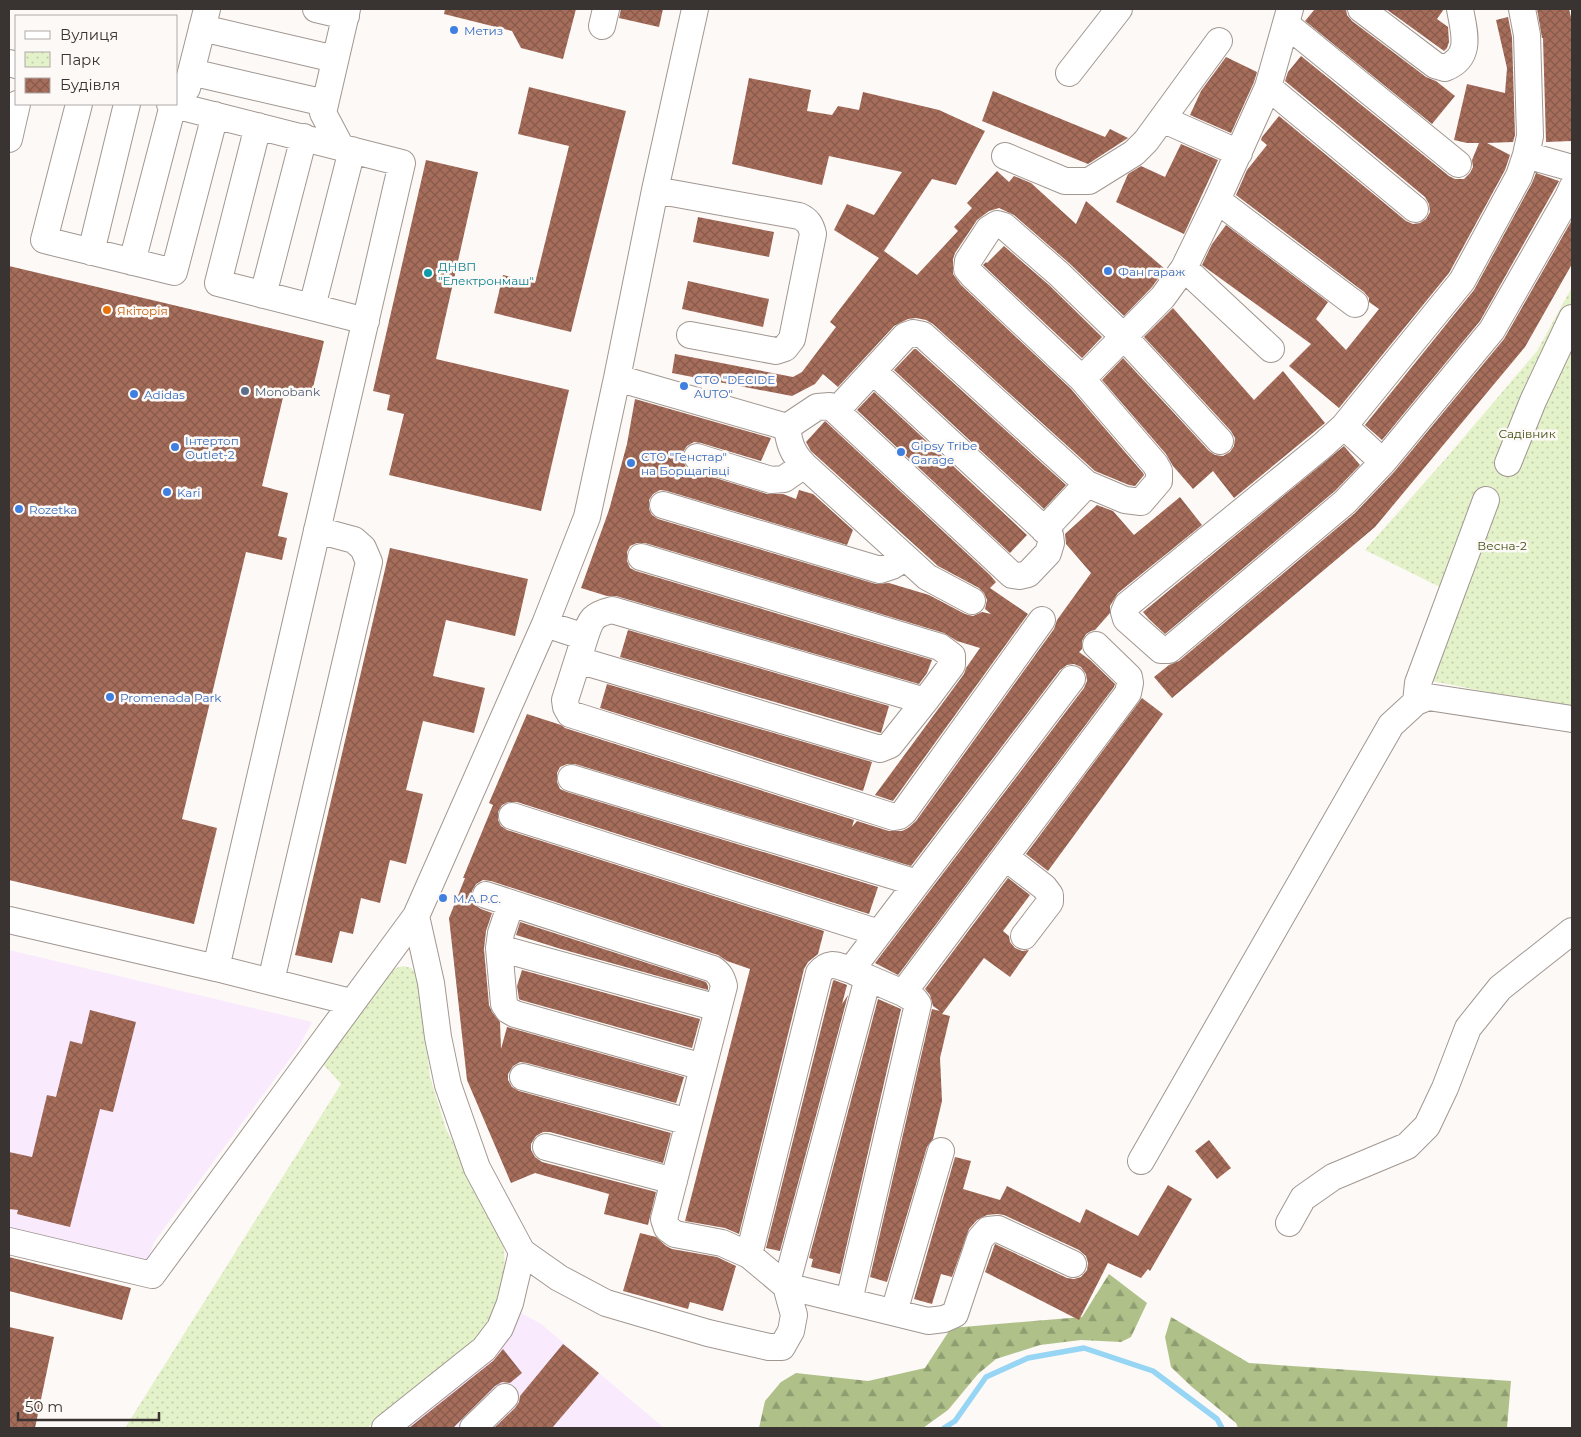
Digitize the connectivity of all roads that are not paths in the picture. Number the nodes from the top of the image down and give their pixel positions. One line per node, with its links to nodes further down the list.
1 (316, 9): 7 (street)
2 (695, 9): 33 (street)
3 (1119, 9): 13 (street)
4 (1361, 9): 5 (street)
5 (1460, 9)
6 (1522, 9): 28 (street)
7 (347, 12): 11 (street)
8 (1288, 16): 14 (street); 30 (street)
9 (204, 19): 11 (street); 12 (street)
10 (1219, 41): 22 (street)
11 (335, 59): 20 (street)
12 (191, 72): 15 (street); 20 (street)
13 (1069, 73)
14 (1268, 87): 27 (street); 35 (street)
15 (178, 99)
16 (17, 105): 25 (street)
17 (79, 105): 36 (street)
18 (127, 105): 36 (street)
19 (175, 105): 21 (street); 37 (street)
20 (324, 108): 24 (street); 26 (street)
21 (215, 115): 23 (street); 37 (street)
22 (1162, 119): 27 (street); 29 (street)
23 (258, 126): 24 (street); 39 (street)
24 (296, 136): 26 (street); 39 (street)
25 (9, 139)
26 (347, 148): 41 (street); 43 (street)
27 (1238, 153): 34 (street)
28 (1526, 155): 31 (street); 51 (street)
29 (1005, 156)
30 (1458, 164)
31 (1572, 168)
32 (1572, 188): 55 (street)
33 (656, 190): 44 (street); 48 (street)
34 (1218, 200): 38 (street); 40 (street)
35 (1415, 209)
36 (91, 252): 37 (street)
37 (132, 262)
38 (1184, 268): 45 (street); 46 (street)
39 (264, 295): 41 (street)
40 (1355, 304)
41 (312, 307): 43 (street)
42 (1572, 318): 56 (street)
43 (366, 321): 61 (street)
44 (690, 335)
45 (1124, 337): 49 (street); 49 (street); 53 (street)
46 (1271, 349)
47 (873, 371): 50 (street); 58 (street); 62 (street)
48 (618, 378): 52 (street); 67 (street)
49 (1082, 379): 58 (street)
50 (836, 410): 52 (street); 62 (street)
51 (1344, 426): 55 (street); 55 (street)
52 (787, 428): 57 (street)
53 (1220, 441)
54 (697, 457): 57 (street)
55 (1383, 462)
56 (1508, 463)
57 (804, 465): 64 (street)
58 (1087, 484): 62 (street)
59 (1486, 500): 72 (street)
60 (662, 505): 64 (street)
61 (317, 530): 86 (street); 88 (street)
62 (1044, 530)
63 (642, 557): 71 (street)
64 (905, 558): 65 (street)
65 (972, 601)
66 (1042, 620): 69 (street)
67 (545, 624): 69 (street); 80 (street)
68 (1096, 645): 76 (street)
69 (581, 648): 71 (street); 71 (street)
70 (1072, 679): 77 (street)
71 (925, 701)
72 (1416, 702): 73 (street); 97 (street)
73 (1570, 713)
74 (571, 778): 77 (street)
75 (512, 816): 83 (street)
76 (1005, 857): 84 (street); 89 (street)
77 (917, 883): 83 (street)
78 (486, 895): 79 (street)
79 (511, 903): 85 (street); 91 (street)
80 (416, 916): 90 (street); 101 (street)
81 (9, 920): 86 (street)
82 (1572, 931): 99 (street)
83 (879, 933): 87 (street)
84 (1024, 936)
85 (499, 948): 91 (street); 92 (street)
86 (216, 968): 88 (street)
87 (860, 974): 89 (street); 102 (street); 104 (street)
88 (270, 981): 90 (street)
89 (903, 993): 105 (street)
90 (351, 1002): 100 (street)
91 (718, 1008): 92 (street)
92 (703, 1067): 94 (street)
93 (523, 1077): 94 (street)
94 (689, 1122): 98 (street)
95 (546, 1147): 98 (street)
96 (941, 1151): 106 (street)
97 (1140, 1161)
98 (674, 1181): 102 (street)
99 (1289, 1223)
100 (9, 1241)
101 (522, 1252): 104 (street); 108 (street)
102 (749, 1255): 104 (street)
103 (1073, 1264): 106 (street)
104 (786, 1286): 105 (street)
105 (849, 1302): 106 (street)
106 (894, 1312)
107 (504, 1397): 109 (street)
108 (385, 1428)
109 (473, 1428)

